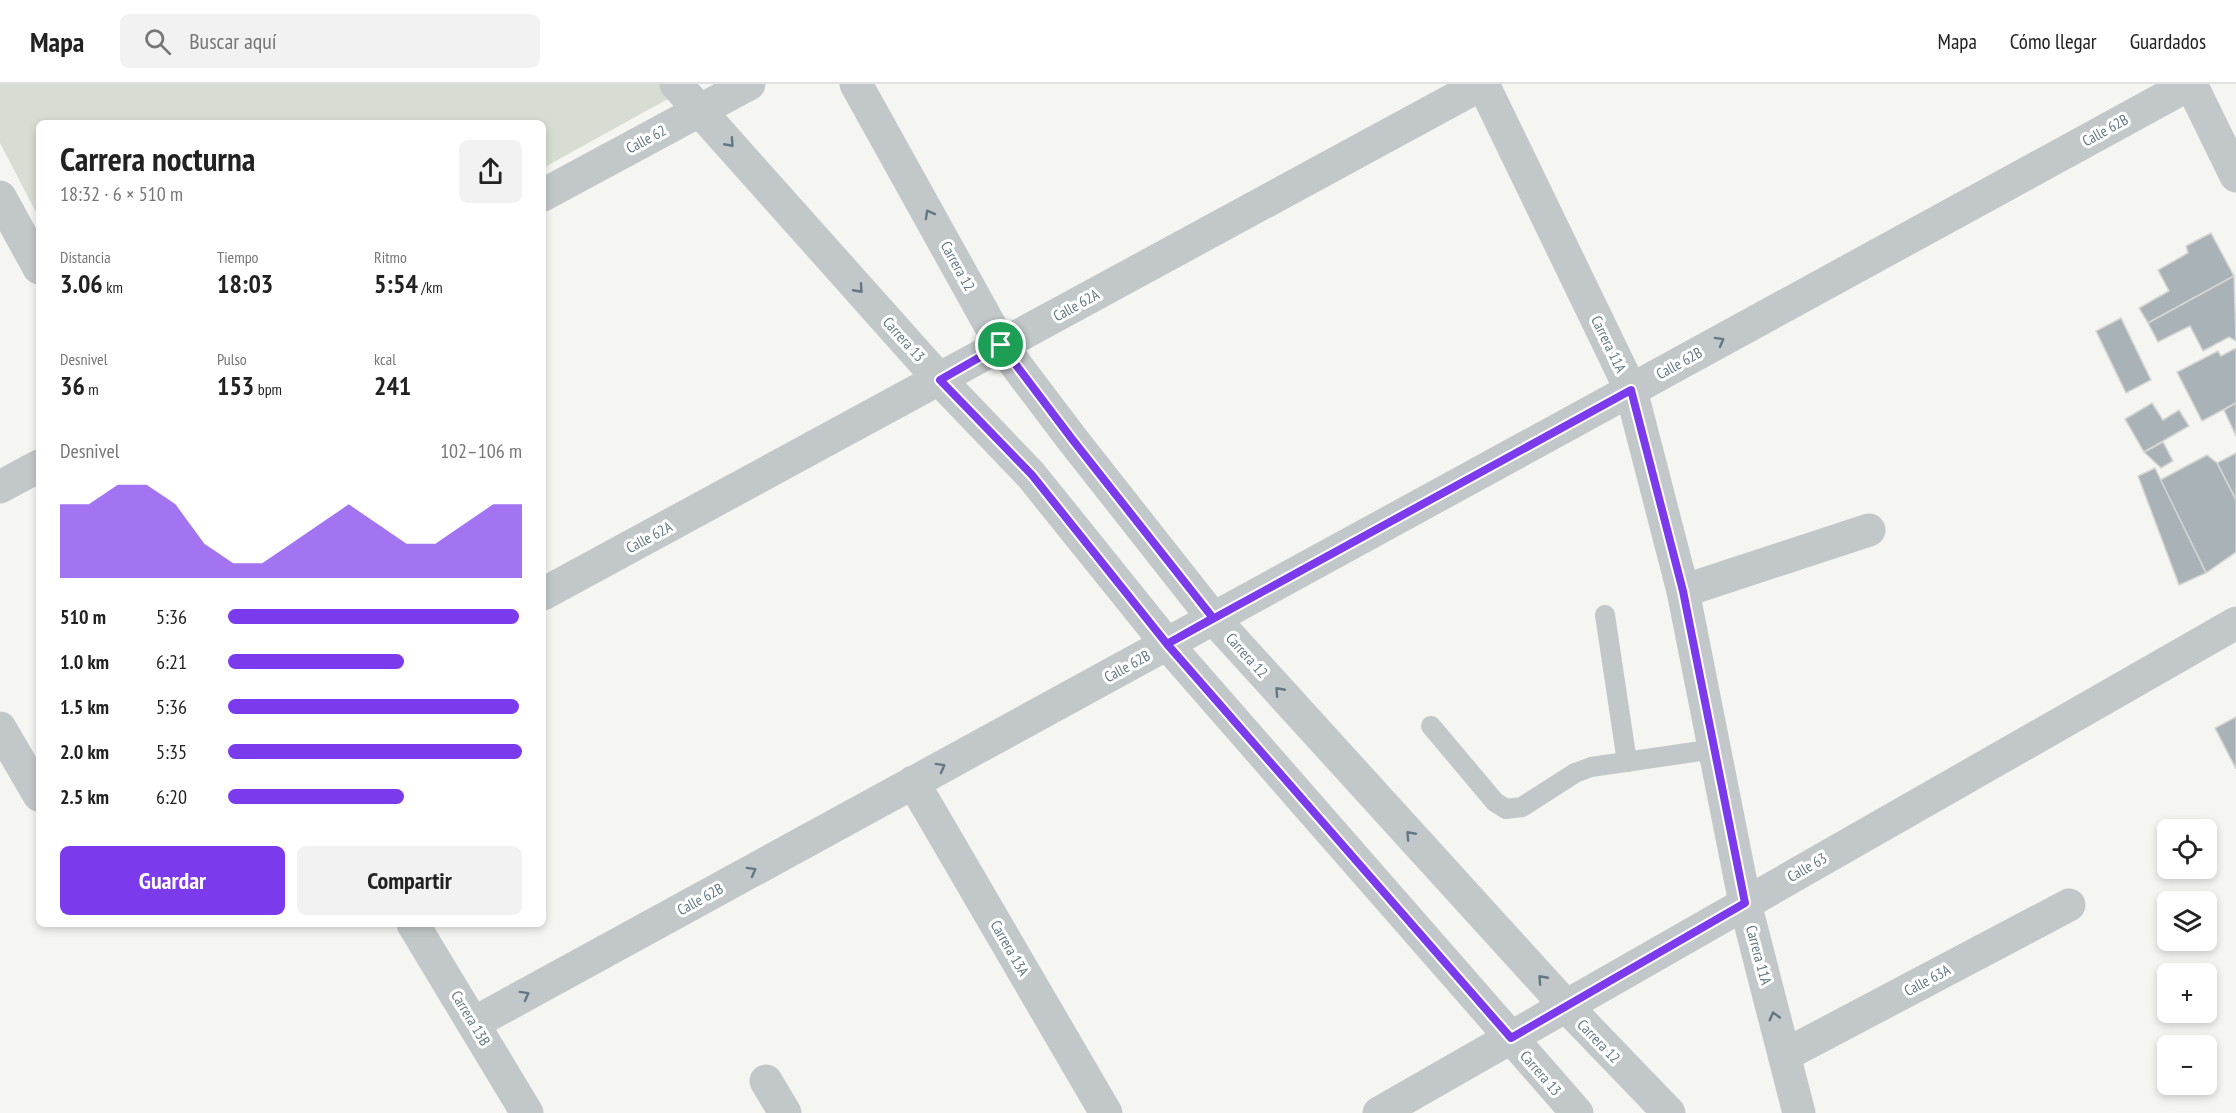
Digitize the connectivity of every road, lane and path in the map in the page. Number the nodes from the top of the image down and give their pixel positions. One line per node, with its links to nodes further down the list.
1 (676, 84): 6 (street, Carrera 13)
2 (749, 84): 6 (street, Calle 62)
3 (856, 84): 11 (street, Carrera 12, one-way to 3)
4 (1483, 84): 11 (street, Calle 62A); 13 (street, Carrera 11A)
5 (2190, 84): 7 (street); 13 (street, Calle 62B, one-way to 5)
6 (701, 110): 8 (street, Calle 62); 12 (street, Carrera 13, one-way to 12)
7 (2236, 176)
8 (546, 193)
9 (0, 197): 10 (street)
10 (36, 263)
11 (1001, 345): 12 (street, Calle 62A); 20 (street, Carrera 12)
12 (940, 380): 18 (street, Calle 62A); 22 (street, Carrera 13)
13 (1631, 390): 17 (street, Carrera 11A); 20 (street, Calle 62B)
14 (36, 468): 15 (street)
15 (0, 487)
16 (1869, 530): 17 (street)
17 (1683, 591): 25 (street, Carrera 11A)
18 (546, 592)
19 (1605, 615): 26 (lane)
20 (1213, 618): 22 (street, Calle 62B); 32 (street, Carrera 12, one-way to 20)
21 (2236, 622): 29 (street, Calle 63)
22 (1167, 644): 27 (street, Calle 62B, one-way to 22); 34 (street, Carrera 13)
23 (1431, 726): 26 (lane)
24 (0, 728): 28 (street)
25 (1715, 750): 26 (lane); 29 (street, Carrera 11A)
26 (1627, 762)
27 (913, 782): 33 (street, Calle 62B, one-way to 27); 39 (street, Carrera 13A)
28 (36, 790)
29 (1745, 903): 32 (street, Calle 63); 35 (street, Carrera 11A, one-way to 29)
30 (2069, 905): 35 (street, Calle 63A)
31 (415, 927): 33 (street, Carrera 13B)
32 (1567, 1007): 34 (street, Calle 63); 42 (street, Carrera 12)
33 (474, 1023): 37 (street, Carrera 13B)
34 (1511, 1038): 40 (street, Calle 63); 41 (street, Carrera 13)
35 (1785, 1055): 43 (street, Carrera 11A)
36 (766, 1081): 38 (street)
37 (527, 1113)
38 (785, 1113)
39 (1106, 1113)
40 (1379, 1113)
41 (1577, 1113)
42 (1669, 1113)
43 (1799, 1113)

